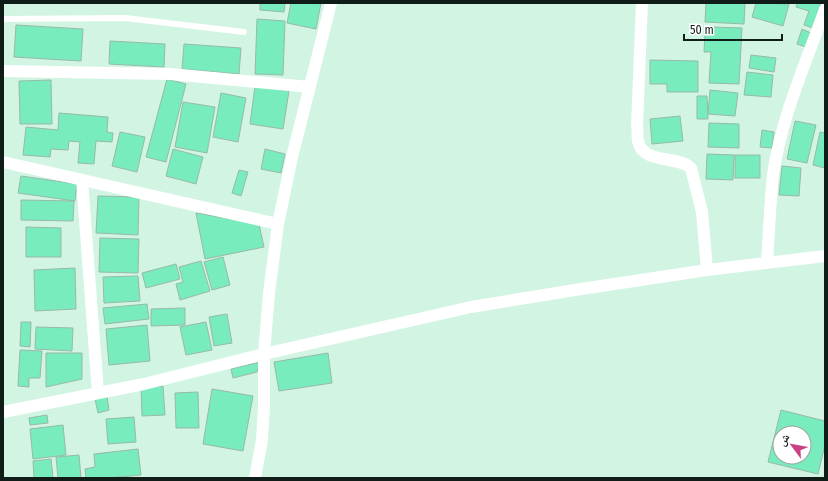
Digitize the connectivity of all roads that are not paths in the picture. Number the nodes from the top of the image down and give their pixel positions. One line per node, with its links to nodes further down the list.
1 (331, 3): 7 (street)
2 (642, 3): 13 (street)
3 (825, 9): 12 (street)
4 (3, 18): 5 (lane)
5 (244, 32)
6 (3, 72): 7 (street)
7 (310, 87): 10 (street)
8 (3, 162): 9 (street)
9 (82, 180): 10 (street); 15 (street)
10 (278, 224): 14 (street)
11 (825, 256): 12 (street)
12 (767, 263): 13 (street)
13 (707, 270): 14 (street)
14 (264, 354): 15 (street); 17 (street)
15 (98, 393): 16 (street)
16 (3, 412)
17 (255, 478)

